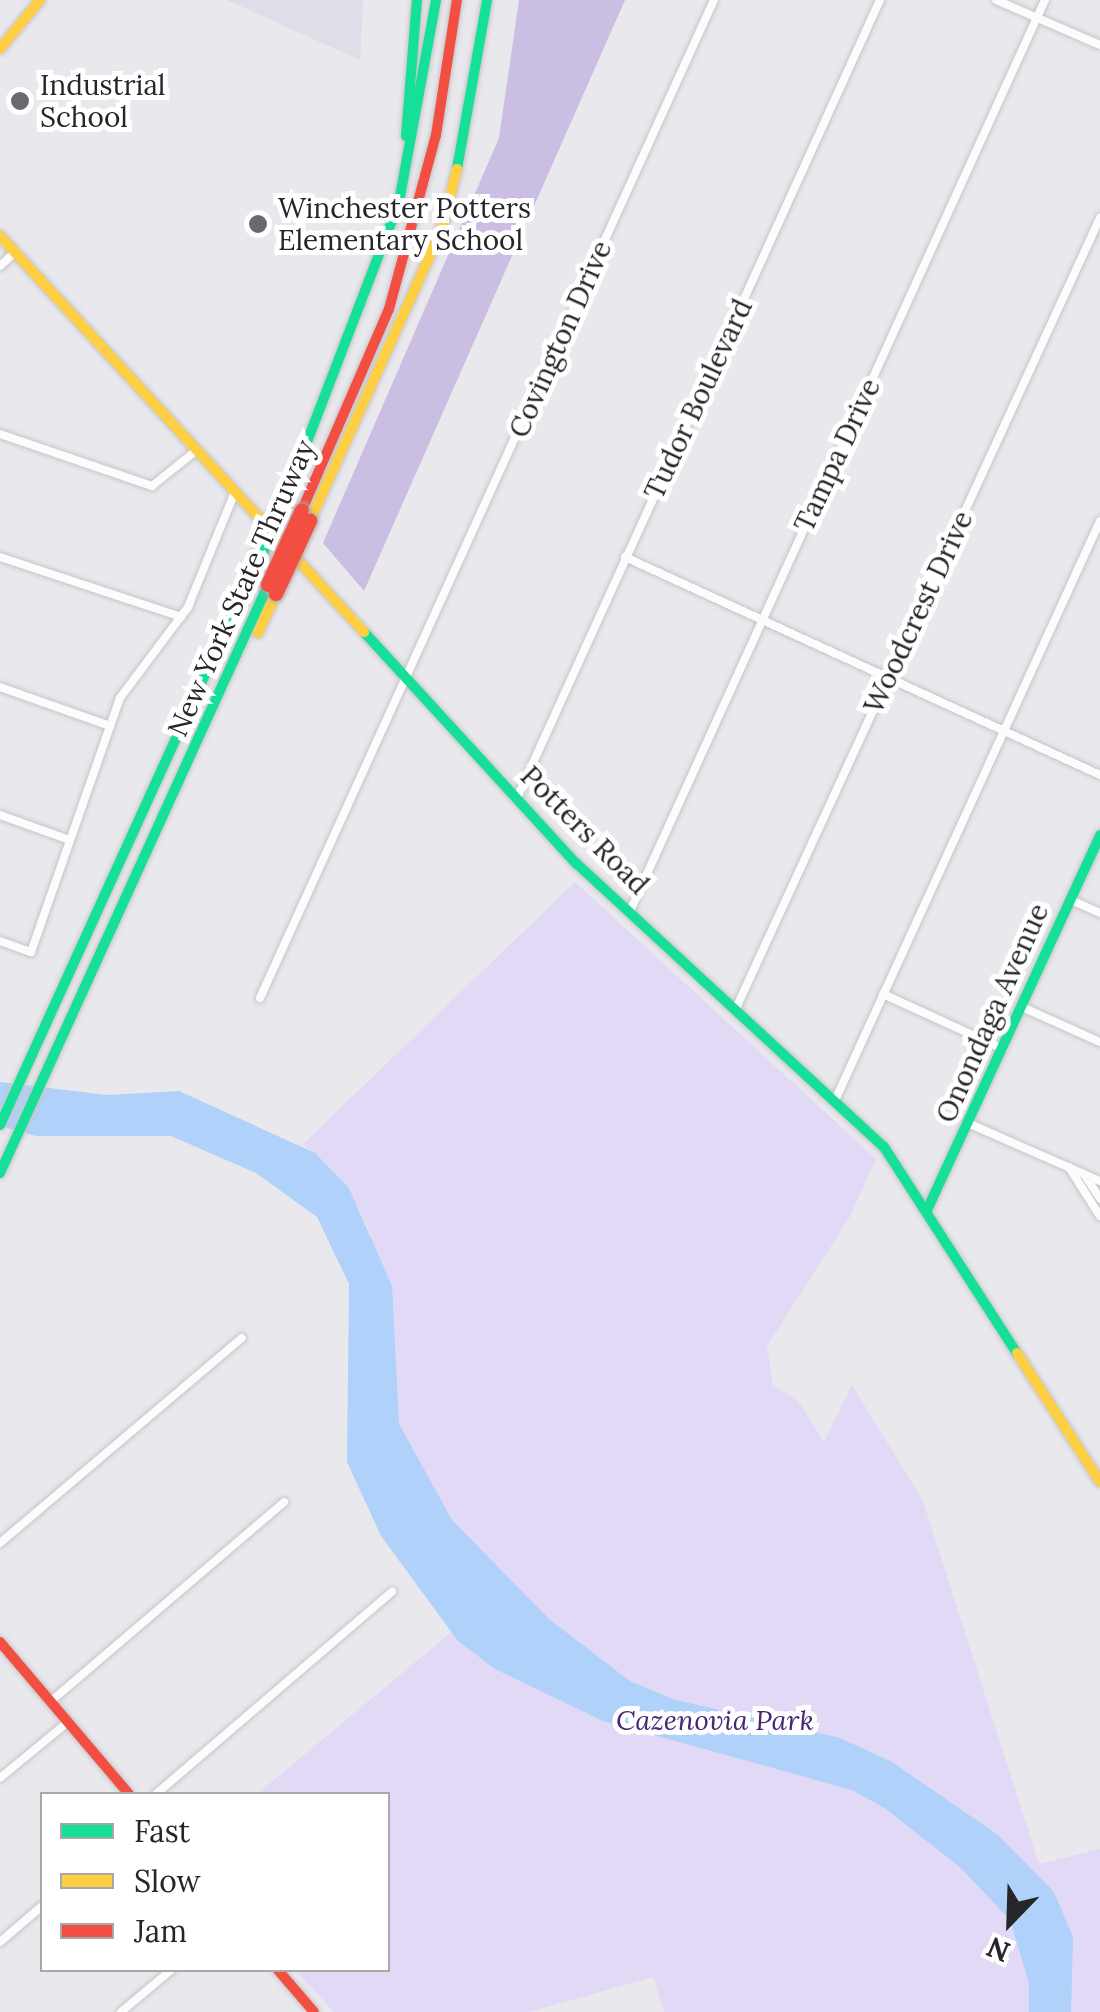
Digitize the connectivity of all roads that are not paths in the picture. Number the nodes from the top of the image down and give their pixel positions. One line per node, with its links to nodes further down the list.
1 (40, 0): 12 (main road)
2 (417, 0): 13 (main road)
3 (436, 0): 13 (main road, New York State Thruway)
4 (457, 0): 21 (main road, New York State Thruway)
5 (487, 0): 21 (main road)
6 (714, 0): 28 (street, Covington Drive)
7 (880, 0): 24 (street, Tudor Boulevard)
8 (996, 0): 10 (street)
9 (1045, 0): 10 (street, Tampa Drive)
10 (1037, 18): 11 (street); 26 (street, Tampa Drive)
11 (1100, 45)
12 (0, 48)
13 (399, 202): 49 (main road, New York State Thruway, bridge)
14 (1100, 218): 27 (street, Woodcrest Drive)
15 (0, 236): 16 (main road, Potters Road)
16 (14, 252): 17 (street); 19 (main road, Potters Road)
17 (0, 266)
18 (0, 434): 19 (street)
19 (196, 450): 20 (main road, Potters Road)
20 (235, 492): 25 (street); 28 (main road, Potters Road)
21 (306, 516): 51 (main road, New York State Thruway, bridge)
22 (1100, 521): 31 (street)
23 (0, 557): 25 (street)
24 (626, 557): 26 (street); 33 (street, Tudor Boulevard)
25 (182, 617): 30 (street)
26 (762, 619): 27 (street); 38 (street, Tampa Drive)
27 (888, 677): 31 (street); 43 (street, Woodcrest Drive)
28 (407, 678): 33 (main road, Potters Road); 42 (street, Covington Drive)
29 (0, 687): 30 (street)
30 (110, 726): 36 (street)
31 (1003, 731): 32 (street); 41 (street)
32 (1100, 775)
33 (517, 798): 38 (main road, Potters Road)
34 (0, 815): 36 (street)
35 (1100, 835): 37 (main road, Onondaga Avenue)
36 (70, 840): 40 (street)
37 (1071, 900): 39 (street); 44 (main road, Onondaga Avenue)
38 (630, 911): 43 (main road, Potters Road)
39 (1100, 913)
40 (0, 941)
41 (883, 994): 46 (street); 47 (street)
42 (260, 998)
43 (737, 1006): 47 (main road, Potters Road)
44 (1022, 1008): 45 (street); 46 (main road, Onondaga Avenue)
45 (1100, 1042)
46 (1003, 1049): 48 (main road, Onondaga Avenue)
47 (837, 1096): 55 (main road, Potters Road)
48 (970, 1124): 50 (street); 55 (main road, Onondaga Avenue)
49 (0, 1125)
50 (1069, 1167): 52 (street); 56 (street)
51 (0, 1173)
52 (1084, 1174): 53 (street); 54 (street)
53 (1100, 1181)
54 (1100, 1199)
55 (927, 1210): 58 (main road, Potters Road)
56 (1100, 1216)
57 (242, 1338): 60 (street)
58 (1100, 1482)
59 (284, 1502): 63 (street)
60 (0, 1543)
61 (392, 1592): 67 (street)
62 (0, 1642): 63 (main road)
63 (50, 1702): 64 (main road)
64 (68, 1722): 65 (street); 66 (main road)
65 (0, 1778)
66 (127, 1792)
67 (158, 1792)
68 (40, 1908): 69 (street)
69 (0, 1942)
70 (169, 1972): 72 (street)
71 (280, 1972): 73 (main road)
72 (121, 2012)
73 (314, 2012)

